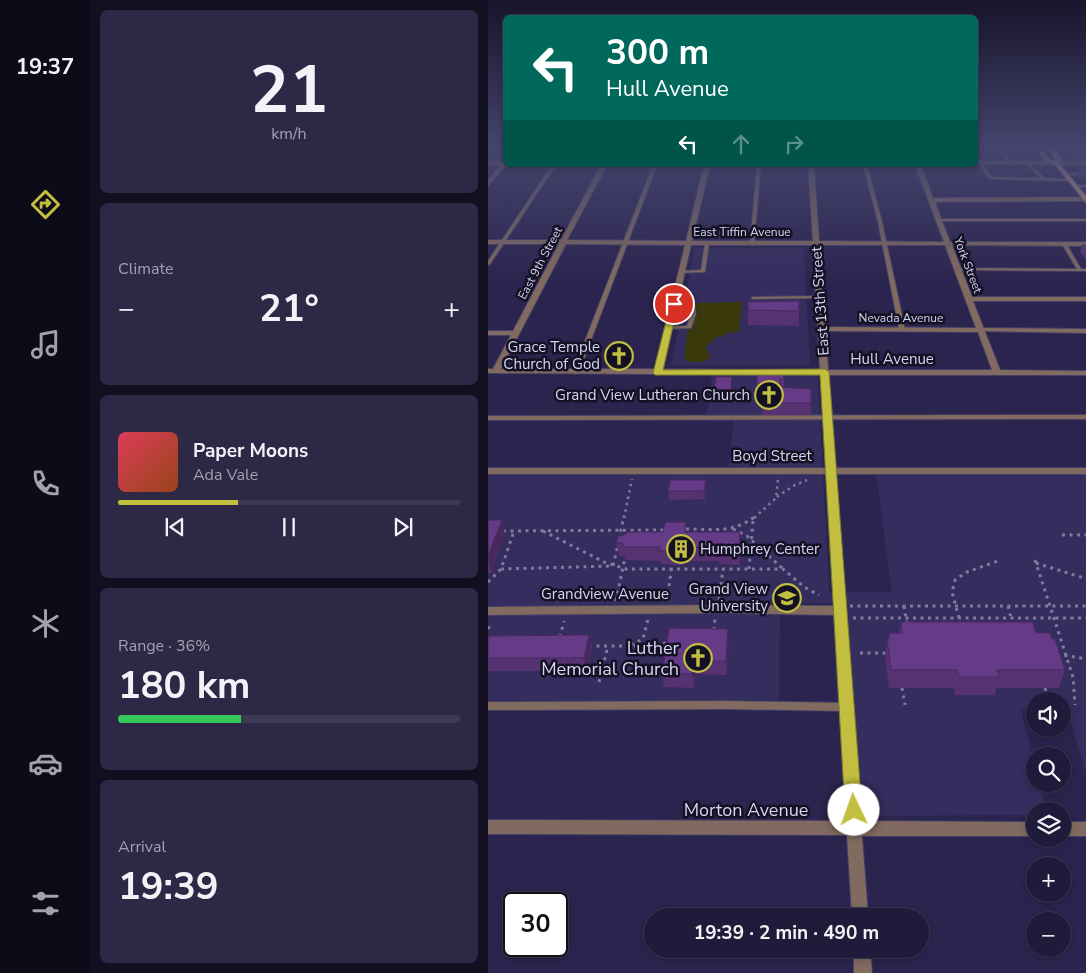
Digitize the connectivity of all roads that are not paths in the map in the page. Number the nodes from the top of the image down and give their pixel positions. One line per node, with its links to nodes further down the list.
1 (536, 191): 14 (lane)
2 (590, 191): 15 (street, East 9th Street)
3 (645, 191): 16 (lane)
4 (700, 191): 17 (street)
5 (757, 191): 19 (lane)
6 (813, 191): 20 (street, East 13th Street)
7 (871, 191): 21 (lane)
8 (928, 191): 9 (street, York Street)
9 (931, 200): 10 (street); 11 (street, York Street)
10 (1086, 200)
11 (938, 220): 12 (lane); 22 (street, York Street)
12 (1086, 220)
13 (488, 242): 14 (street, East Tiffin Avenue)
14 (502, 242): 15 (street, East Tiffin Avenue); 25 (lane)
15 (563, 243): 16 (street, East Tiffin Avenue); 41 (street, East 9th Street)
16 (625, 243): 17 (street, East Tiffin Avenue); 43 (lane)
17 (687, 244): 18 (street, East Tiffin Avenue); 29 (street)
18 (708, 244): 19 (street, East Tiffin Avenue); 29 (lane)
19 (752, 244): 20 (street, East Tiffin Avenue)
20 (816, 244): 21 (street, East Tiffin Avenue); 31 (street, East 13th Street)
21 (883, 244): 22 (street, East Tiffin Avenue); 37 (lane)
22 (948, 244): 23 (street, East Tiffin Avenue); 26 (street, York Street)
23 (1064, 244): 24 (street, East Tiffin Avenue); 27 (lane)
24 (1086, 244)
25 (488, 264)
26 (957, 269): 27 (lane); 32 (street, York Street)
27 (1080, 270): 28 (lane)
28 (1086, 270)
29 (681, 272): 34 (street)
30 (752, 298): 31 (lane)
31 (820, 298): 36 (street, East 13th Street)
32 (969, 299): 33 (street); 38 (street, York Street)
33 (1086, 299)
34 (674, 304): 35 (street); 35 (lane)
35 (668, 328): 45 (street)
36 (822, 329): 37 (street, Nevada Avenue); 44 (street, East 13th Street)
37 (902, 329): 38 (street, Nevada Avenue)
38 (980, 330): 39 (lane); 46 (street, York Street)
39 (1086, 331)
40 (488, 333): 41 (lane)
41 (516, 333): 42 (street, East 9th Street)
42 (492, 372): 43 (street, Hull Avenue)
43 (576, 372): 45 (street, Hull Avenue)
44 (825, 372): 45 (street, Hull Avenue); 46 (street, Hull Avenue); 50 (street, East 13th Street)
45 (658, 373)
46 (997, 373): 47 (street, Hull Avenue)
47 (1086, 373)
48 (1086, 417): 50 (lane)
49 (488, 418): 50 (lane)
50 (828, 418): 52 (street, East 13th Street)
51 (488, 471): 52 (street, Boyd Street)
52 (831, 471): 53 (street, Boyd Street); 55 (street, East 13th Street)
53 (1086, 471)
54 (488, 611): 55 (street, Grandview Avenue)
55 (841, 612): 57 (street, East 13th Street)
56 (488, 706): 57 (lane)
57 (847, 707): 62 (street, East 13th Street)
58 (488, 828): 62 (street, Morton Avenue)
59 (1026, 829): 62 (street, Morton Avenue)
60 (1071, 829): 61 (street)
61 (1086, 829)
62 (855, 830): 63 (street, East 13th Street)
63 (860, 908)
64 (862, 958): 65 (street)
65 (863, 973)

